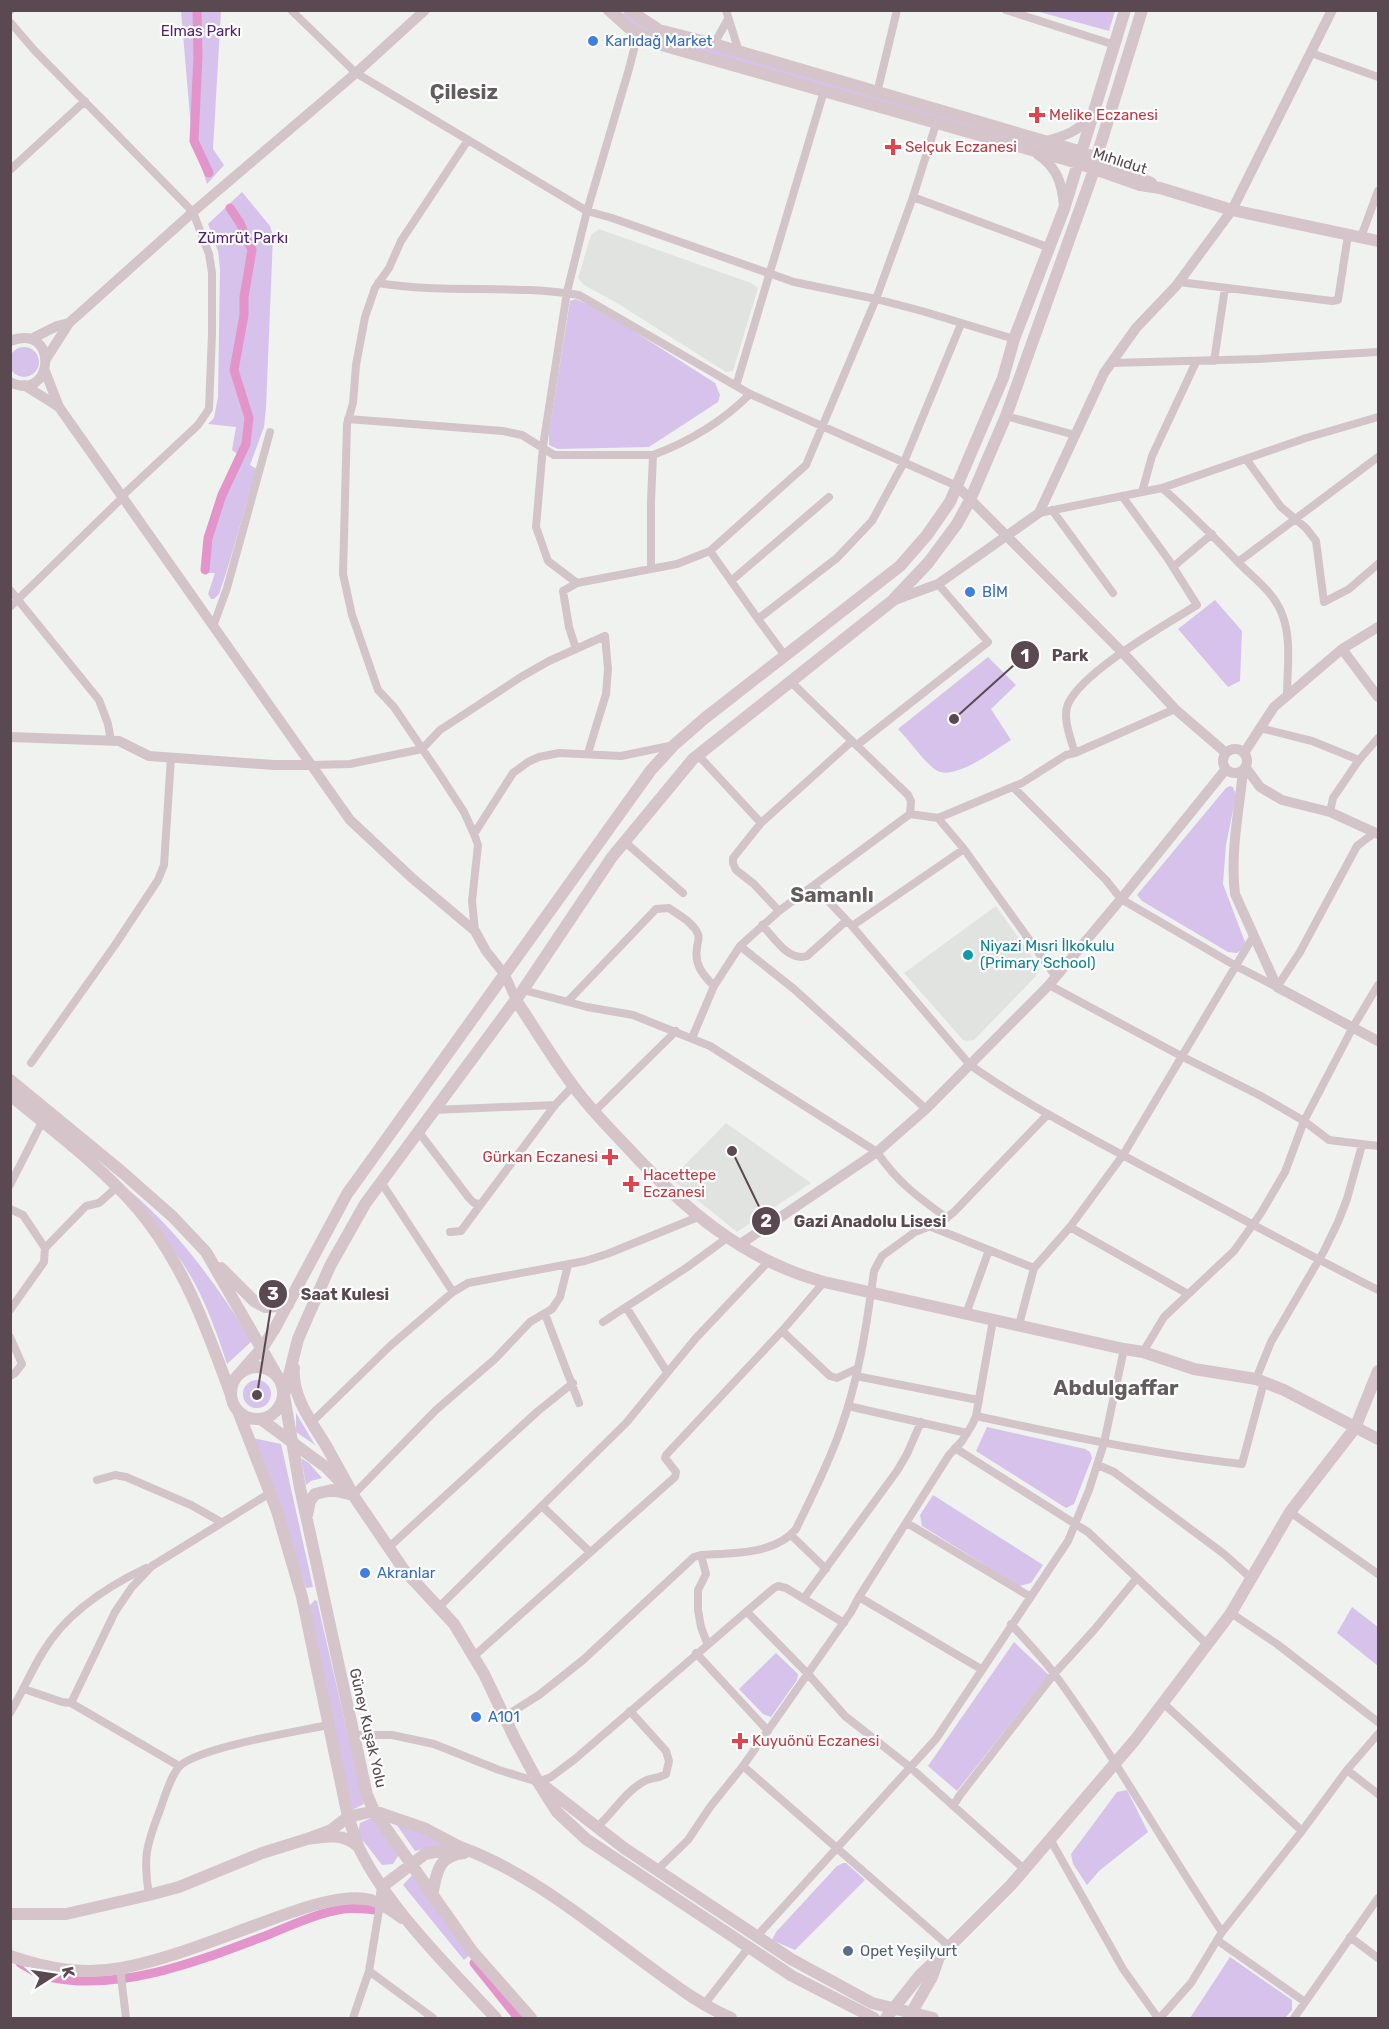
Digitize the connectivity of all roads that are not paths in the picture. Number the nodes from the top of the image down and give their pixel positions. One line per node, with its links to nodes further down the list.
1 (291, 10): 17 (street)
2 (425, 10): 17 (street)
3 (609, 10): 12 (main road, Mıhlıdut)
4 (629, 10): 13 (main road, Mıhlıdut)
5 (897, 10): 20 (street)
6 (1006, 10): 14 (street)
7 (1125, 10): 14 (main road)
8 (1142, 10): 28 (main road)
9 (1332, 10): 16 (street)
10 (727, 15): 13 (street); 15 (street)
11 (10, 22): 21 (street)
12 (638, 33): 19 (main road, Mıhlıdut); 34 (street)
13 (714, 44): 15 (main road, Mıhlıdut)
14 (1115, 45): 22 (main road)
15 (739, 52): 20 (main road, Mıhlıdut)
16 (1311, 53): 18 (street); 33 (street)
17 (356, 74): 24 (street); 35 (street)
18 (1378, 77)
19 (824, 91): 23 (main road, Mıhlıdut); 40 (street)
20 (877, 93): 25 (main road, Mıhlıdut)
21 (85, 101): 29 (street); 35 (street)
22 (1094, 112): 25 (street); 27 (main road)
23 (936, 124): 26 (main road, Mıhlıdut); 31 (street)
24 (468, 140): 34 (street); 42 (street)
25 (1046, 141): 27 (main road, Mıhlıdut)
26 (1032, 150): 27 (main road, Mıhlıdut); 32 (street)
27 (1080, 157): 28 (main road, Mıhlıdut); 32 (main road)
28 (1095, 164): 33 (main road, Mıhlıdut); 62 (main road)
29 (10, 170)
30 (1378, 191): 37 (street)
31 (913, 197): 39 (street); 45 (street)
32 (1064, 207): 39 (main road)
33 (1232, 210): 36 (main road, Mıhlıdut); 41 (street)
34 (586, 211): 40 (street); 44 (street)
35 (193, 212): 46 (street); 76 (street)
36 (1348, 235): 37 (main road, Mıhlıdut); 43 (street)
37 (1361, 237): 38 (main road, Mıhlıdut)
38 (1378, 241)
39 (1050, 248): 50 (main road)
40 (770, 274): 45 (street); 59 (street)
41 (1179, 282): 43 (street); 56 (street)
42 (378, 283): 44 (street); 64 (street)
43 (1225, 288): 54 (street)
44 (567, 292): 59 (street); 68 (street)
45 (876, 298): 47 (street); 65 (street)
46 (69, 323): 49 (street); 53 (street)
47 (961, 324): 50 (street); 72 (street)
48 (10, 332): 49 (street)
49 (27, 339): 51 (street); 53 (street)
50 (1014, 339): 73 (main road)
51 (10, 341)
52 (1378, 352): 54 (street)
53 (46, 359): 57 (street)
54 (1214, 361): 55 (street)
55 (1196, 362): 56 (street); 75 (street)
56 (1111, 363): 67 (street)
57 (45, 371): 58 (street); 61 (street)
58 (15, 384): 61 (street)
59 (736, 386): 60 (street)
60 (750, 394): 65 (street); 69 (street)
61 (59, 407): 76 (street)
62 (1006, 416): 67 (street); 79 (main road)
63 (1378, 417): 70 (street)
64 (348, 419): 68 (street); 115 (street)
65 (823, 427): 72 (street); 85 (street)
66 (270, 432): 99 (street)
67 (1075, 435): 81 (street)
68 (543, 446): 69 (street); 91 (street)
69 (653, 455): 89 (street)
70 (1246, 459): 74 (street); 82 (street)
71 (1378, 459): 82 (street)
72 (904, 462): 73 (street); 98 (street)
73 (957, 486): 79 (street); 104 (main road)
74 (1162, 488): 75 (street); 83 (street)
75 (1142, 492): 77 (street)
76 (122, 496): 95 (street); 99 (street)
77 (1122, 496): 80 (street); 88 (street)
78 (829, 497): 90 (street)
79 (970, 500): 84 (street); 96 (main road)
80 (1052, 510): 81 (street); 94 (street)
81 (1039, 513): 84 (street)
82 (1294, 519): 86 (street); 87 (street)
83 (1212, 534): 86 (street); 88 (street)
84 (1007, 537): 92 (street); 103 (street)
85 (710, 551): 89 (street); 90 (street)
86 (1238, 562): 106 (street)
87 (1378, 564)
88 (1173, 567): 103 (street)
89 (651, 569): 91 (street)
90 (731, 581): 98 (street)
91 (577, 583): 101 (street)
92 (938, 584): 96 (street); 113 (street)
93 (10, 590): 95 (street)
94 (1113, 593)
95 (18, 600): 97 (street); 112 (street)
96 (892, 602): 105 (main road)
97 (10, 607)
98 (758, 619): 104 (street)
99 (214, 624): 123 (street)
100 (1378, 627): 102 (street)
101 (576, 649): 115 (street); 116 (street)
102 (1342, 649): 106 (street); 107 (street)
103 (1123, 653): 108 (street); 117 (street)
104 (786, 657): 114 (main road)
105 (791, 682): 113 (street); 120 (main road)
106 (1287, 696): 109 (street)
107 (1378, 697)
108 (1175, 709): 117 (street); 118 (street)
109 (1260, 728): 119 (street); 122 (street)
110 (10, 737): 112 (street)
111 (1378, 738): 122 (street)
112 (111, 741): 121 (street)
113 (855, 743): 128 (street); 130 (street)
114 (674, 745): 116 (street); 145 (main road)
115 (422, 749): 123 (street); 132 (street)
116 (588, 753): 132 (street)
117 (1075, 753): 126 (street)
118 (1226, 753): 119 (street); 124 (street)
119 (1244, 753): 125 (street)
120 (698, 755): 130 (street); 133 (main road)
121 (171, 757): 123 (street); 157 (street)
122 (1359, 760): 127 (street)
123 (311, 765): 141 (street)
124 (1226, 769): 125 (street); 137 (street)
125 (1245, 769): 127 (street); 142 (street)
126 (1013, 787): 129 (street); 137 (street)
127 (1330, 812): 131 (street)
128 (910, 814): 129 (street); 135 (street)
129 (938, 818): 134 (street)
130 (761, 823): 138 (street)
131 (1376, 833): 149 (street)
132 (474, 834): 141 (street)
133 (625, 842): 136 (street); 150 (main road)
134 (964, 849): 139 (street); 146 (street)
135 (814, 886): 138 (street); 139 (street)
136 (683, 892)
137 (1122, 899): 144 (street); 146 (street)
138 (779, 911): 140 (street)
139 (849, 923): 140 (street); 158 (street)
140 (762, 925): 143 (street)
141 (475, 931): 145 (street)
142 (1253, 937): 144 (street); 149 (street)
143 (741, 946): 148 (street); 163 (street)
144 (1236, 966): 149 (street); 156 (street)
145 (505, 975): 150 (street); 199 (main road)
146 (1052, 981): 156 (street); 158 (street)
147 (1378, 985): 152 (street)
148 (714, 986): 151 (street); 154 (street)
149 (1277, 987): 152 (street)
150 (519, 995): 151 (street); 160 (main road); 164 (main road)
151 (568, 1001): 153 (street)
152 (1353, 1027): 155 (street); 167 (street)
153 (676, 1031): 154 (street); 165 (street)
154 (692, 1038): 172 (street)
155 (1378, 1041)
156 (1183, 1057): 167 (street); 173 (street)
157 (31, 1063)
158 (970, 1065): 163 (street); 166 (street)
159 (10, 1080): 189 (main road)
160 (573, 1086): 162 (street); 165 (main road)
161 (10, 1095): 168 (main road)
162 (555, 1104): 164 (street); 177 (street)
163 (926, 1109): 172 (street)
164 (433, 1110): 169 (main road)
165 (594, 1112): 179 (main road)
166 (1048, 1114): 173 (street); 180 (street)
167 (1304, 1121): 170 (street); 181 (street)
168 (42, 1122): 175 (street); 176 (main road)
169 (418, 1131): 174 (main road); 177 (street)
170 (1362, 1145): 171 (street); 190 (street)
171 (1378, 1146)
172 (877, 1152): 180 (street); 186 (street)
173 (1123, 1155): 181 (street); 183 (street)
174 (381, 1182): 196 (street); 209 (main road)
175 (10, 1185)
176 (117, 1187): 187 (street); 221 (main road)
177 (481, 1204): 184 (street)
178 (10, 1209): 187 (street)
179 (698, 1217): 185 (main road); 192 (street)
180 (946, 1218): 182 (street)
181 (1253, 1224): 190 (street); 198 (street)
182 (929, 1225): 188 (street); 197 (street)
183 (1070, 1227): 193 (street); 198 (street)
184 (450, 1232)
185 (727, 1238): 186 (main road); 200 (street)
186 (740, 1245): 191 (main road)
187 (45, 1248): 201 (street)
188 (989, 1250): 193 (street); 203 (street)
189 (206, 1252): 199 (main road); 210 (main road)
190 (1318, 1260): 195 (street); 219 (street)
191 (768, 1262): 194 (main road); 215 (street)
192 (568, 1265): 196 (street); 202 (street)
193 (1034, 1268): 206 (street)
194 (825, 1282): 197 (main road); 207 (street)
195 (1378, 1290)
196 (453, 1292): 229 (street)
197 (871, 1292): 203 (main road); 216 (street)
198 (1188, 1294): 212 (street)
199 (288, 1305): 210 (main road)
200 (626, 1307): 205 (street); 215 (street)
201 (10, 1310)
202 (544, 1314): 220 (street); 240 (street)
203 (966, 1314): 204 (main road)
204 (993, 1320): 206 (main road); 223 (street)
205 (603, 1322)
206 (1019, 1325): 211 (main road)
207 (782, 1331): 216 (street); 249 (street)
208 (10, 1337): 217 (street)
209 (298, 1339): 222 (main road); 229 (main road)
210 (262, 1347): 214 (main road); 218 (main road)
211 (1124, 1349): 212 (main road); 235 (street)
212 (1143, 1352): 219 (main road)
213 (1378, 1371): 231 (main road)
214 (242, 1372): 218 (main road); 221 (main road)
215 (667, 1372): 241 (street)
216 (856, 1372): 223 (street); 225 (street)
217 (10, 1376)
218 (279, 1379): 222 (main road)
219 (1260, 1381): 231 (main road); 235 (street)
220 (573, 1383): 224 (street); 248 (street)
221 (231, 1395): 226 (main road)
222 (284, 1395): 228 (main road); 234 (main road, Güney Kuşak Yolu)
223 (978, 1400): 227 (street)
224 (579, 1403)
225 (848, 1406): 230 (street); 247 (street)
226 (238, 1411): 228 (main road); 239 (main road)
227 (976, 1416): 232 (street); 235 (street)
228 (262, 1420): 234 (main road)
229 (312, 1422): 240 (main road)
230 (921, 1422): 232 (street); 252 (street)
231 (1354, 1428): 233 (main road); 242 (main road)
232 (967, 1433): 236 (street)
233 (1378, 1439)
234 (292, 1442): 240 (main road); 243 (main road, Güney Kuşak Yolu)
235 (1104, 1443): 237 (street)
236 (955, 1448): 245 (street); 246 (street)
237 (1098, 1465): 246 (street); 255 (street)
238 (97, 1480): 244 (street)
239 (270, 1493): 244 (street); 258 (main road)
240 (353, 1495): 243 (main road); 248 (main road)
241 (543, 1507): 249 (street); 261 (street)
242 (1290, 1512): 253 (street); 255 (main road)
243 (306, 1519): 256 (main road, Güney Kuşak Yolu)
244 (221, 1522): 251 (street)
245 (907, 1523): 257 (street); 259 (street)
246 (1076, 1523): 254 (street); 257 (street)
247 (791, 1535): 250 (street); 252 (street)
248 (388, 1548): 261 (main road)
249 (590, 1552): 269 (street)
250 (701, 1555): 266 (street); 278 (street)
251 (152, 1566): 273 (street); 274 (street)
252 (826, 1569): 260 (street)
253 (1378, 1574)
254 (1136, 1579): 267 (street); 272 (street)
255 (1252, 1579): 263 (main road)
256 (323, 1593): 258 (main road); 283 (main road, Güney Kuşak Yolu)
257 (1029, 1596): 265 (street)
258 (302, 1597): 280 (main road)
259 (859, 1597): 264 (street); 270 (street)
260 (804, 1598): 262 (street); 264 (street)
261 (439, 1607): 269 (main road)
262 (747, 1612): 266 (street); 271 (street)
263 (1231, 1612): 267 (main road); 279 (street)
264 (844, 1623): 271 (street)
265 (1011, 1624): 270 (street); 272 (street)
266 (707, 1643): 268 (street)
267 (1207, 1644): 275 (main road)
268 (696, 1653): 276 (street); 281 (street)
269 (474, 1656): 278 (main road)
270 (981, 1670): 287 (street)
271 (808, 1674): 281 (street); 287 (street)
272 (1054, 1674): 284 (street); 291 (street)
273 (24, 1689): 274 (street); 277 (street)
274 (71, 1702): 285 (street)
275 (1163, 1703): 284 (main road); 295 (street)
276 (630, 1711): 289 (street); 294 (street)
277 (10, 1713)
278 (504, 1717): 289 (main road)
279 (1378, 1722)
280 (328, 1725): 285 (street); 293 (main road)
281 (768, 1731): 286 (street)
282 (1378, 1734): 288 (street)
283 (354, 1735): 289 (street); 292 (main road, Güney Kuşak Yolu)
284 (1116, 1763): 297 (main road); 313 (street)
285 (179, 1766): 306 (street)
286 (743, 1766): 300 (street); 304 (street)
287 (911, 1768): 291 (street); 300 (street)
288 (1347, 1770): 290 (street); 295 (street)
289 (538, 1782): 294 (main road); 315 (main road)
290 (1378, 1794)
291 (953, 1806): 303 (street)
292 (374, 1811): 293 (main road); 299 (main road); 302 (main road, Güney Kuşak Yolu)
293 (348, 1817): 296 (main road); 298 (main road)
294 (597, 1827): 304 (main road)
295 (1302, 1831): 313 (street)
296 (307, 1839): 298 (main road); 306 (main road)
297 (1050, 1839): 303 (main road); 334 (street)
298 (359, 1847): 305 (main road)
299 (460, 1847): 301 (main road); 302 (main road)
300 (837, 1849): 312 (street); 316 (street)
301 (480, 1854): 307 (main road); 323 (main road)
302 (410, 1864): 305 (main road); 307 (main road, Güney Kuşak Yolu)
303 (1024, 1869): 316 (main road)
304 (657, 1870): 312 (main road)
305 (383, 1886): 309 (main road); 311 (main road)
306 (149, 1895): 310 (main road)
307 (432, 1895): 330 (main road, Güney Kuşak Yolu)
308 (1378, 1898): 314 (street)
309 (380, 1904): 311 (main road); 320 (main road); 321 (street)
310 (10, 1914)
311 (413, 1926): 329 (main road)
312 (757, 1936): 324 (main road)
313 (1220, 1936): 322 (street); 334 (street)
314 (1350, 1937): 319 (street); 322 (street)
315 (749, 1947): 323 (street); 332 (main road)
316 (950, 1947): 318 (main road)
317 (11, 1957): 320 (main road)
318 (939, 1957): 324 (main road); 325 (main road)
319 (1378, 1958)
320 (121, 1970): 326 (street)
321 (369, 1971): 327 (street); 328 (street)
322 (1305, 2002): 335 (street)
323 (703, 2006): 331 (main road)
324 (890, 2013): 325 (main road)
325 (910, 2016): 333 (main road)
326 (126, 2019)
327 (354, 2019)
328 (433, 2019)
329 (496, 2019)
330 (531, 2019)
331 (731, 2019)
332 (874, 2019)
333 (933, 2019)
334 (1159, 2019)
335 (1294, 2019)

